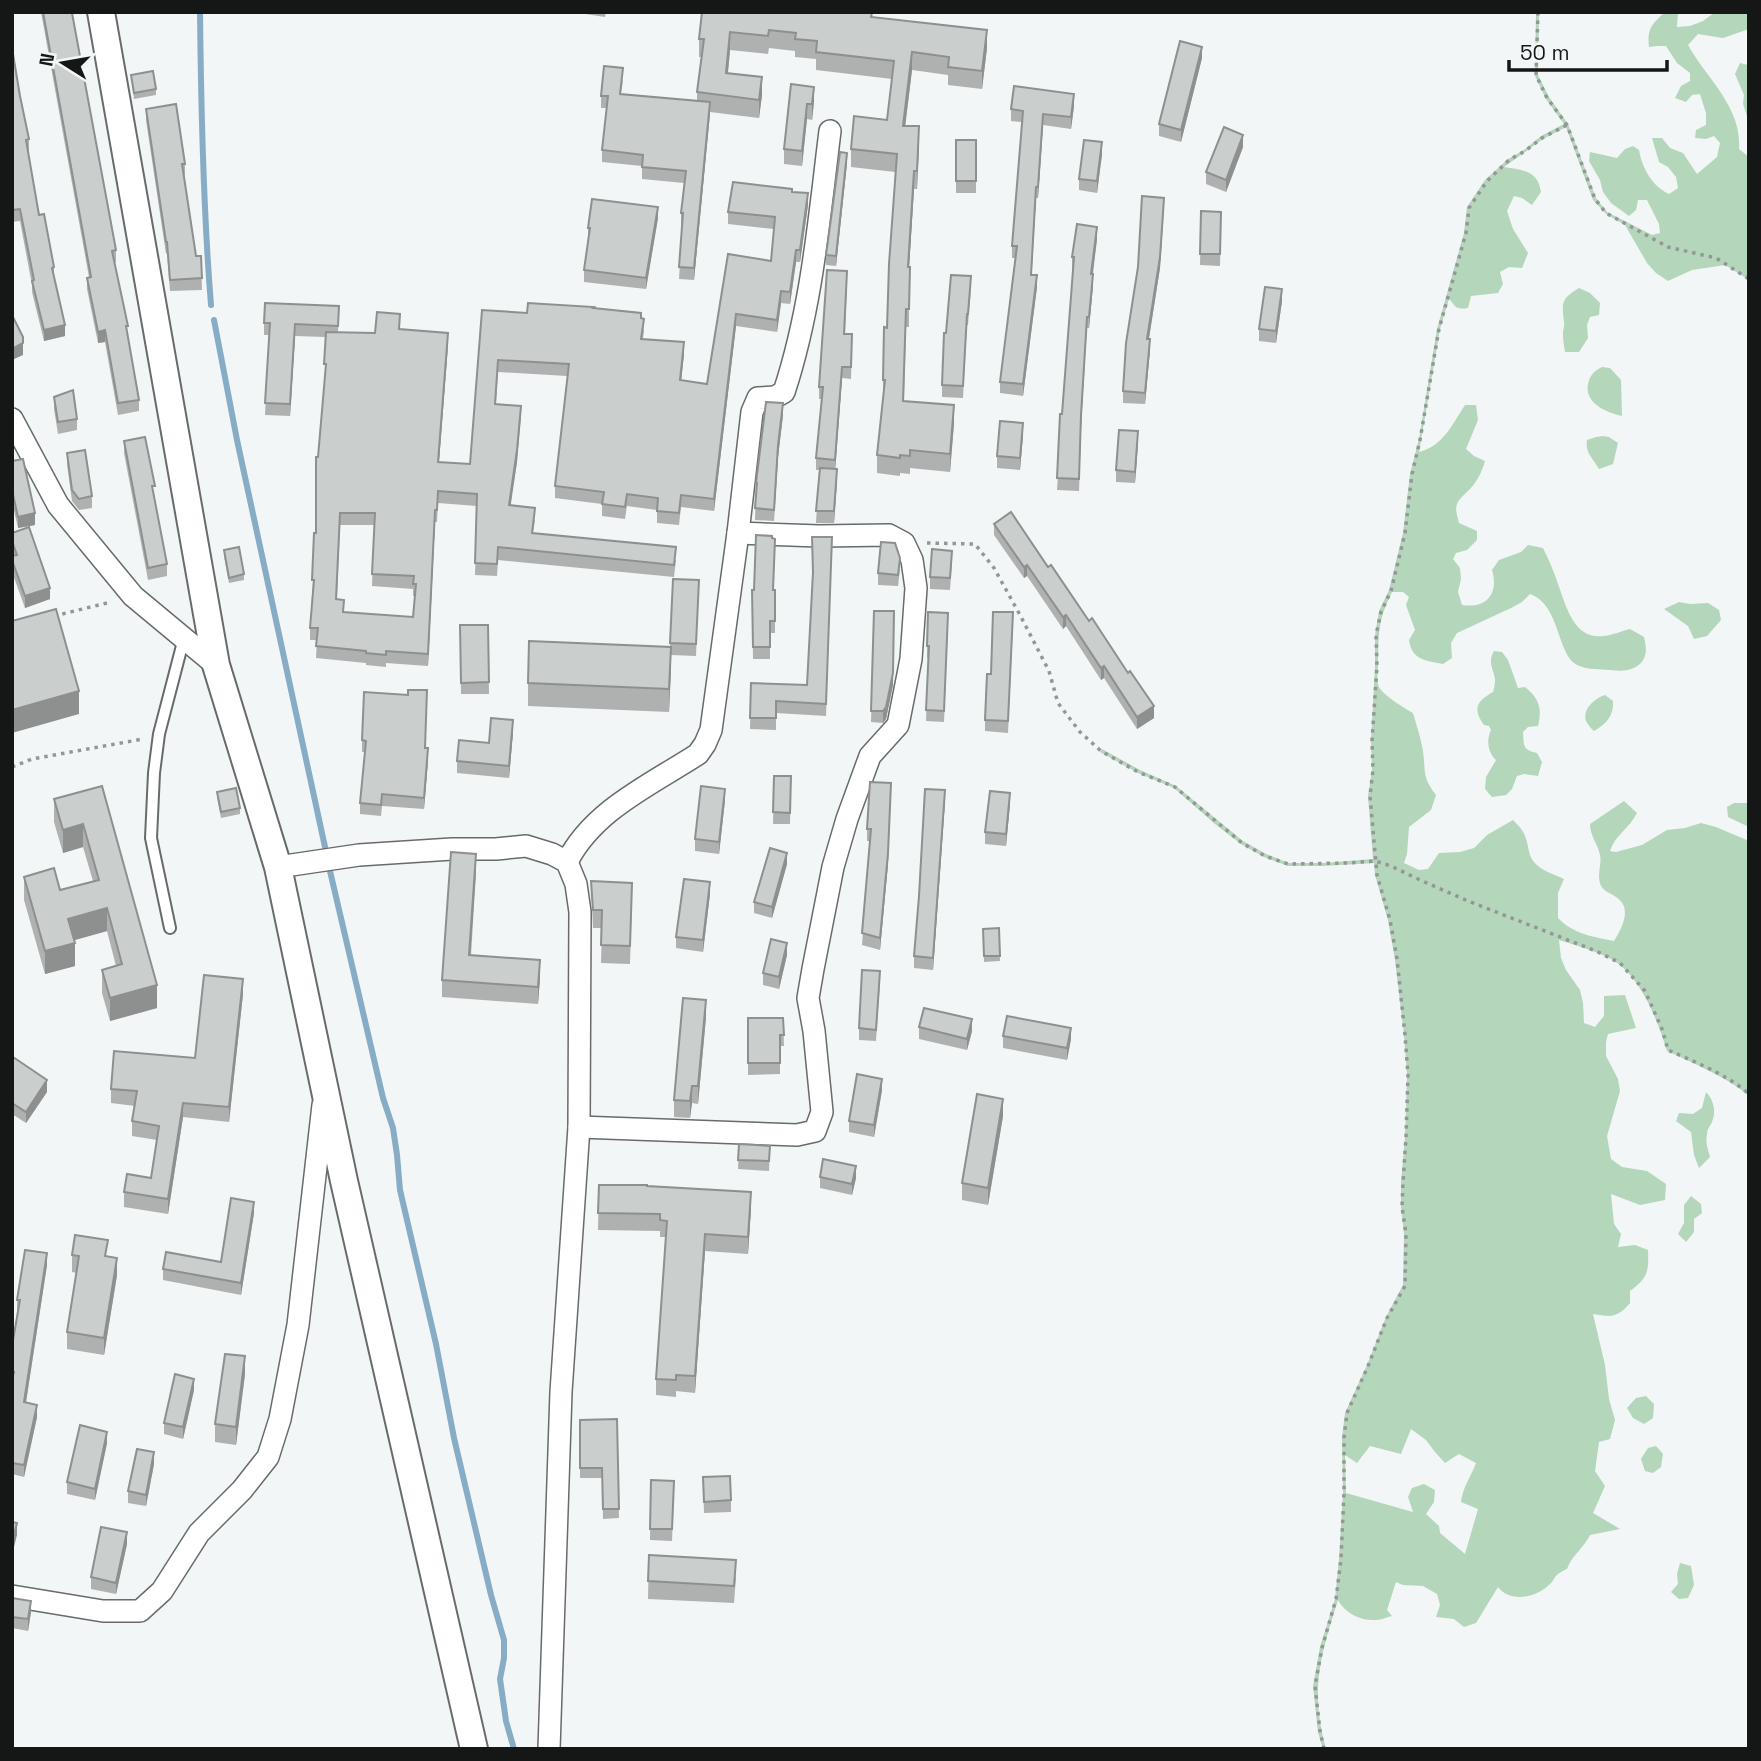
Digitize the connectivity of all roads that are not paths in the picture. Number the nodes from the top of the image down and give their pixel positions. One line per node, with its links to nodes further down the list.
1 (101, 12): 6 (street)
2 (830, 131): 4 (street)
3 (12, 419): 5 (street)
4 (738, 533): 7 (street); 11 (street)
5 (184, 638): 6 (street); 9 (lane)
6 (216, 665): 8 (street)
7 (567, 862): 8 (street); 11 (street)
8 (278, 867): 10 (street)
9 (170, 928)
10 (325, 1091): 12 (street); 13 (street)
11 (579, 1127): 14 (street)
12 (12, 1596)
13 (474, 1749)
14 (549, 1749)

